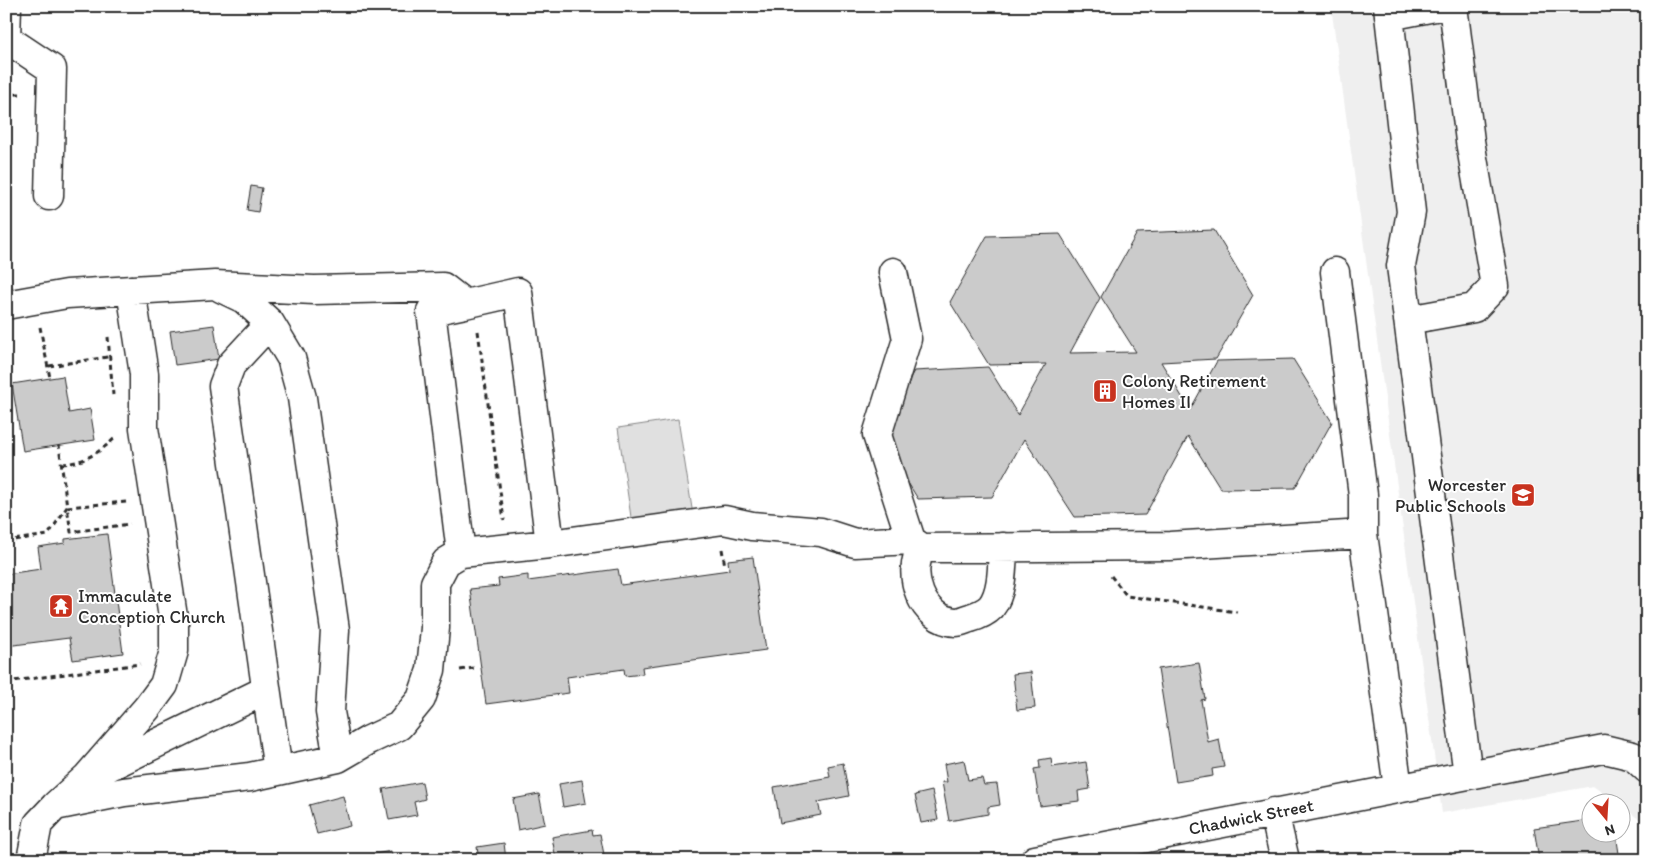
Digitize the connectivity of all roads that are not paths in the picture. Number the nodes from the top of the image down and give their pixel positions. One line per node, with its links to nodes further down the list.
1 (7, 6): 5 (street)
2 (1440, 6): 4 (street)
3 (1453, 6): 13 (street)
4 (1389, 11): 13 (street)
5 (7, 39): 6 (street)
6 (49, 196)
7 (893, 272): 17 (street)
8 (1335, 272): 15 (street)
9 (215, 285): 10 (street); 11 (street); 14 (street)
10 (131, 290): 12 (street); 25 (street)
11 (465, 304): 16 (street); 19 (street)
12 (6, 305)
13 (1408, 320): 24 (street)
14 (270, 323): 20 (street); 21 (street)
15 (1363, 534): 18 (street); 26 (street)
16 (550, 544): 17 (street); 19 (street)
17 (917, 544): 18 (street); 18 (street)
18 (1003, 547)
19 (461, 553): 21 (street)
20 (266, 690): 23 (street); 25 (street)
21 (338, 758): 23 (street)
22 (1647, 769): 24 (street, Chadwick Street)
23 (278, 771): 27 (street)
24 (1468, 775): 26 (street, Chadwick Street)
25 (87, 777): 27 (street)
26 (1398, 788): 28 (street, Chadwick Street)
27 (55, 806): 29 (street)
28 (1274, 812): 30 (street, Chadwick Street); 31 (street)
29 (32, 860)
30 (1035, 860)
31 (1285, 860)

